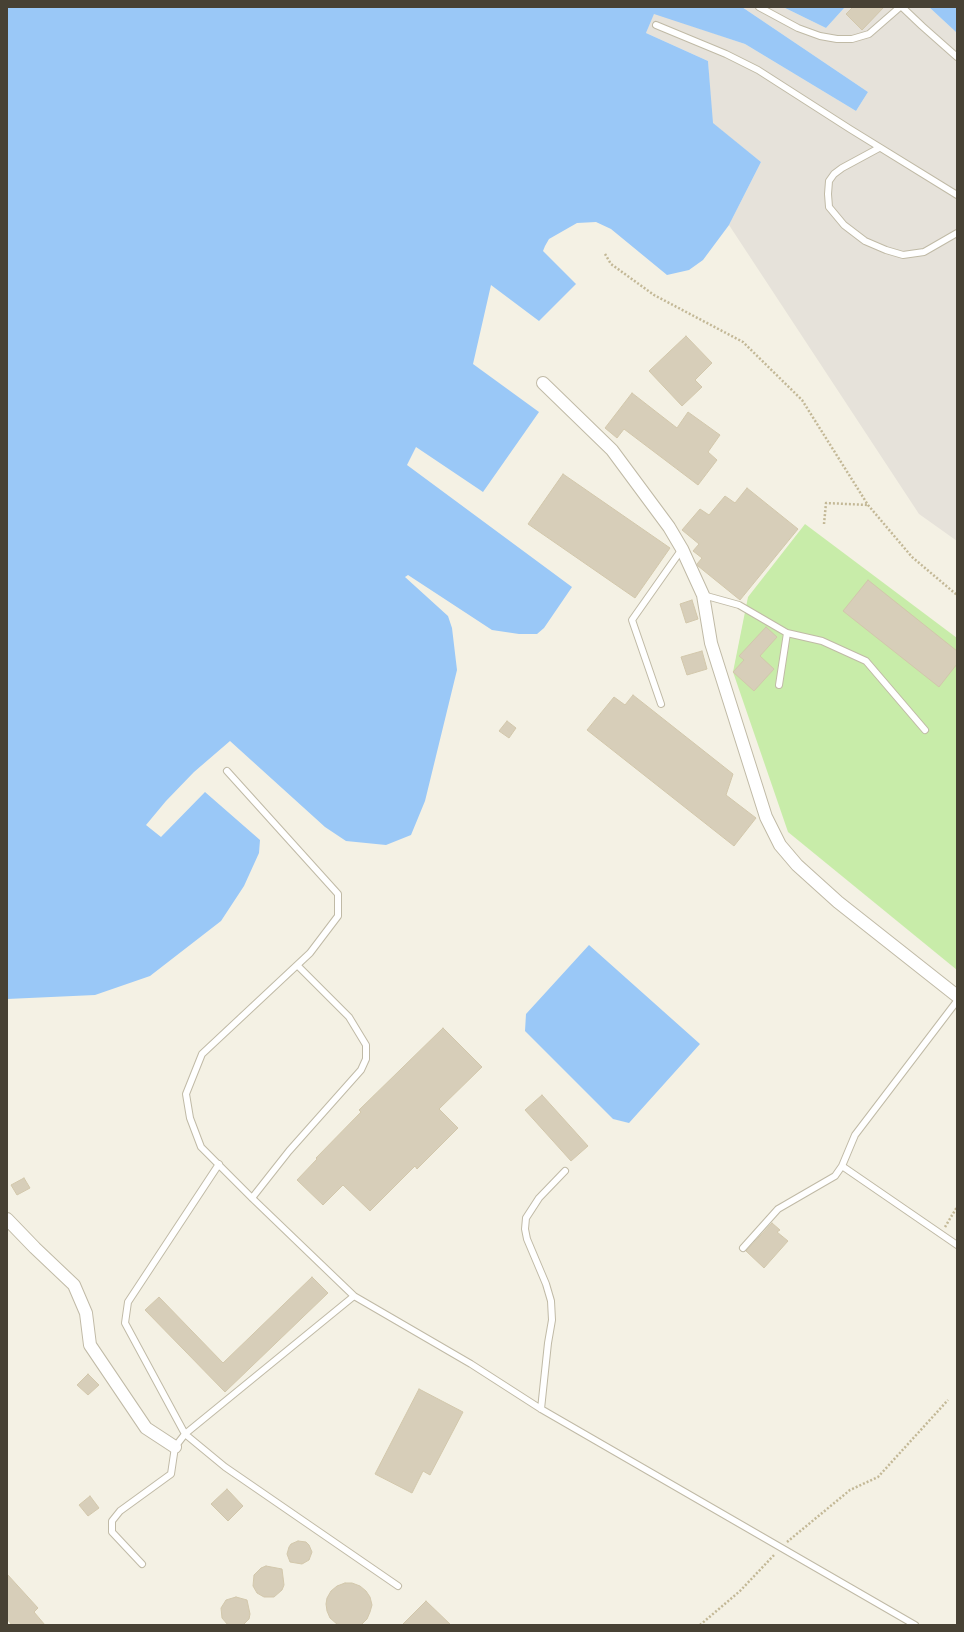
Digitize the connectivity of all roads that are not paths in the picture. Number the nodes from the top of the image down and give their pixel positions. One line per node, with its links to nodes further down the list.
1 (759, 7): 2 (lane)
2 (901, 7): 4 (lane)
3 (656, 25): 5 (lane)
4 (957, 57)
5 (879, 148): 6 (lane); 7 (lane)
6 (957, 195)
7 (957, 233)
8 (542, 384): 9 (street)
9 (682, 549): 10 (street); 13 (lane)
10 (703, 595): 11 (lane); 17 (street)
11 (787, 633): 12 (lane); 14 (lane)
12 (779, 685)
13 (660, 704)
14 (925, 730)
15 (227, 771): 16 (lane)
16 (297, 965): 19 (lane); 22 (lane)
17 (957, 996)
18 (957, 1002): 20 (lane)
19 (218, 1164): 22 (lane); 28 (lane)
20 (842, 1166): 24 (lane); 25 (lane)
21 (565, 1171): 27 (lane)
22 (252, 1198): 26 (lane)
23 (7, 1219): 29 (street)
24 (957, 1245)
25 (743, 1248)
26 (354, 1296): 27 (lane); 28 (lane)
27 (541, 1409): 32 (lane)
28 (185, 1434): 29 (lane); 31 (lane)
29 (175, 1446): 30 (lane)
30 (142, 1564)
31 (398, 1586)
32 (914, 1625)

